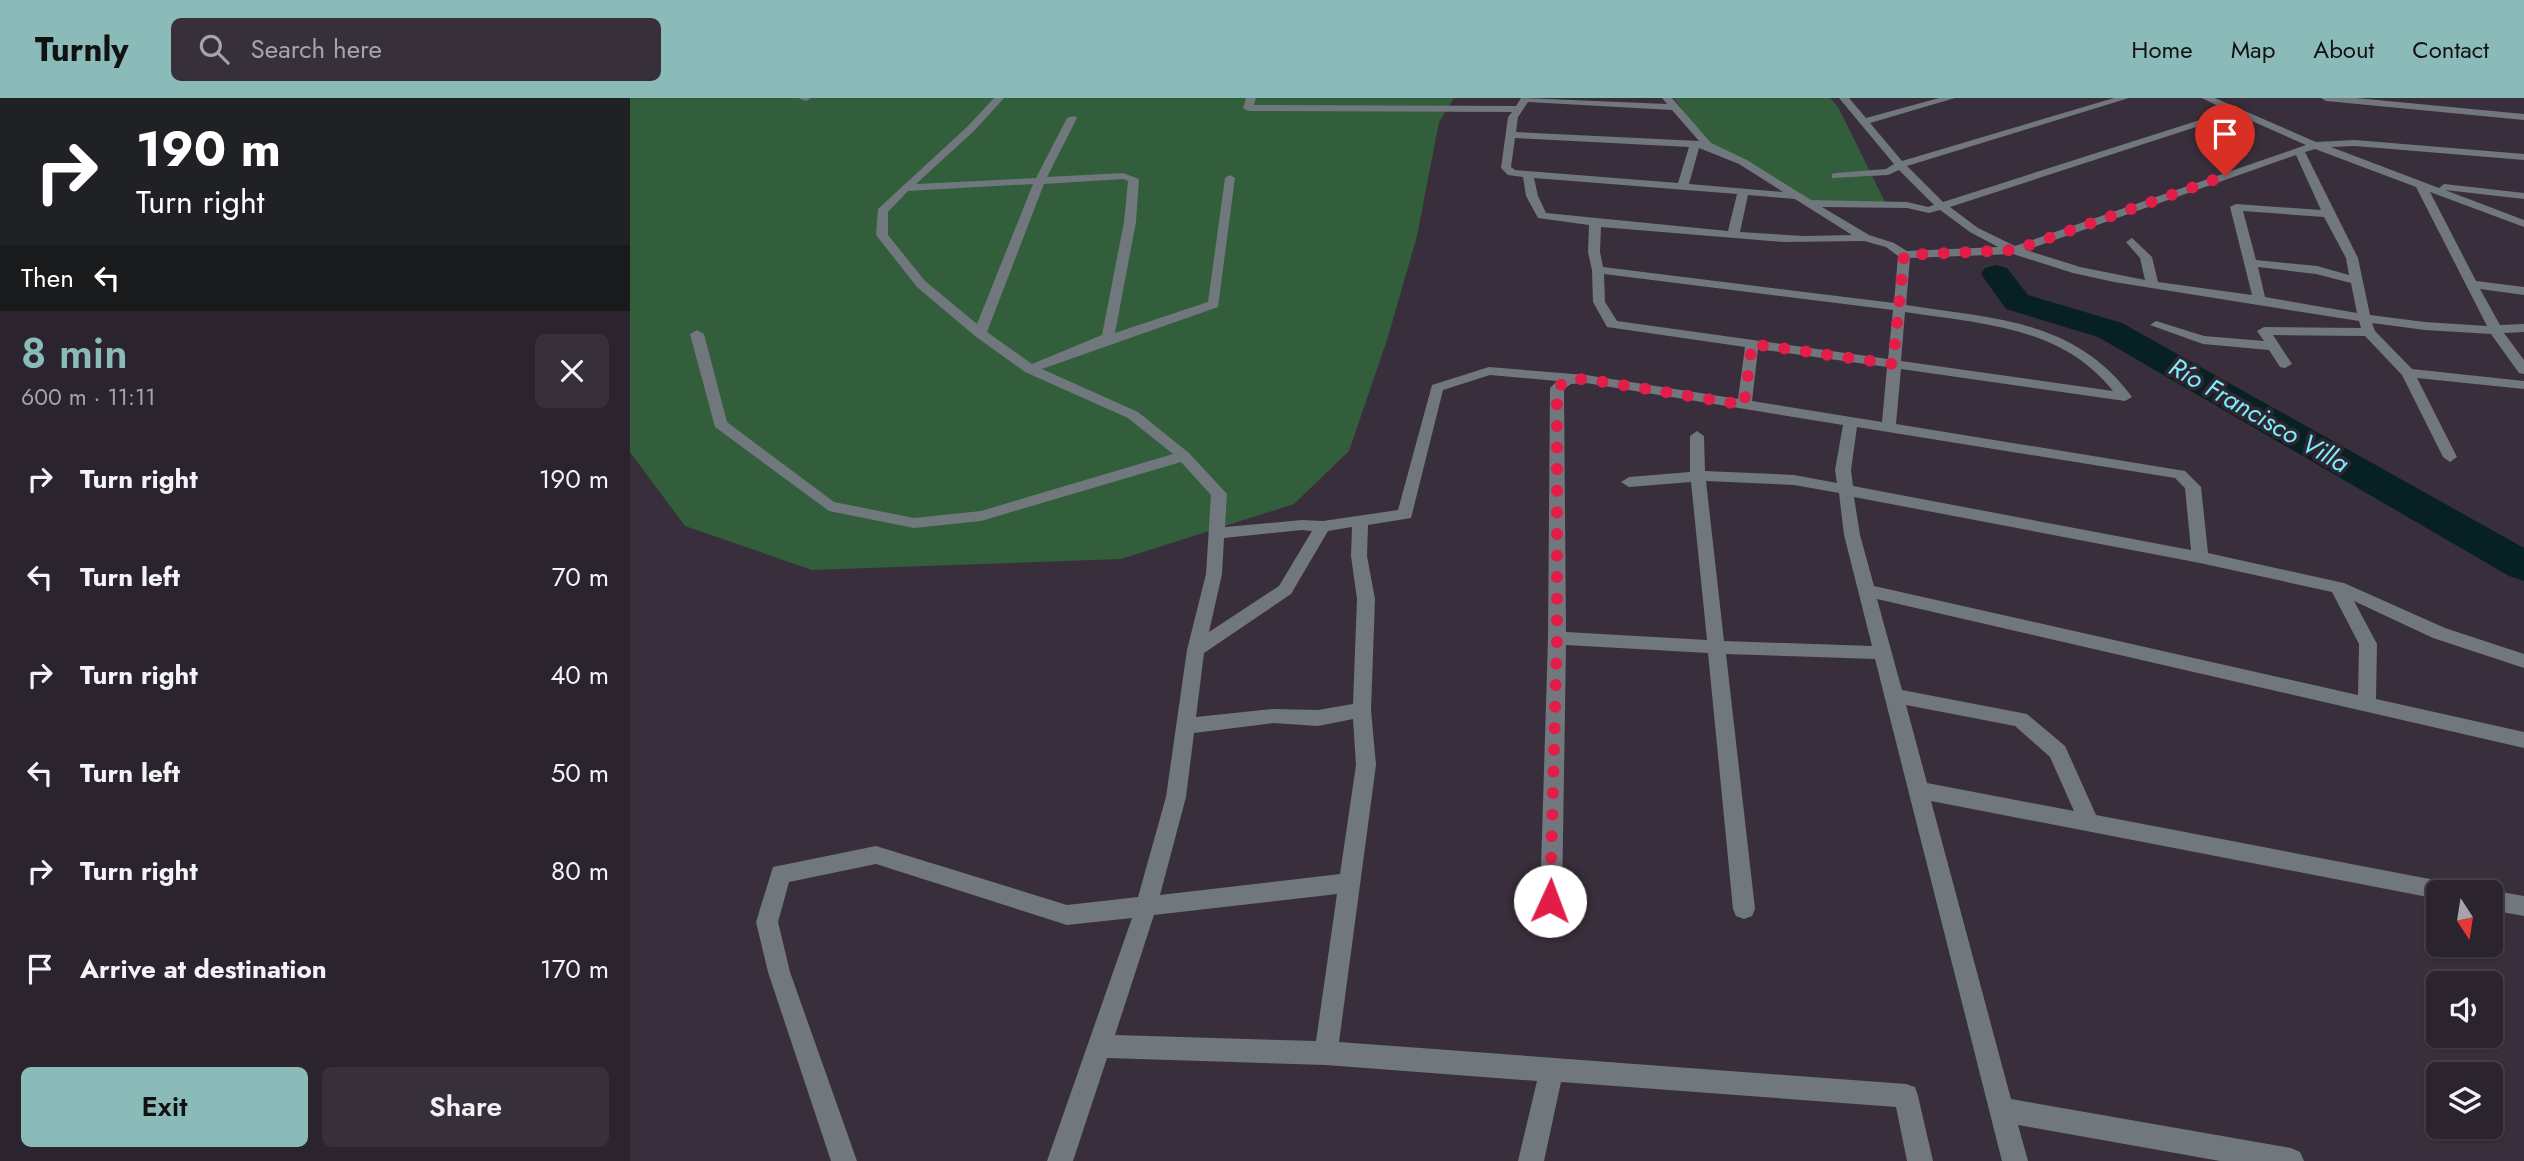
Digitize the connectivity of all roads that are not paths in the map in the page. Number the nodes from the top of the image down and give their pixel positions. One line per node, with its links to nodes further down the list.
1 (999, 98): 27 (street)
2 (1251, 98): 10 (street)
3 (1526, 98): 9 (street); 10 (street)
4 (1844, 98): 14 (street)
5 (1950, 98): 14 (street)
6 (2124, 98): 20 (street)
7 (2207, 98): 11 (street)
8 (2326, 98): 12 (street)
9 (1670, 102): 16 (street)
10 (1518, 109): 15 (street)
11 (2237, 111): 17 (street); 32 (street)
12 (2524, 117)
13 (1072, 118): 24 (street)
14 (1864, 121): 20 (street)
15 (1510, 135): 16 (street); 21 (street)
16 (1701, 145): 25 (street); 30 (street)
17 (2315, 145): 18 (street); 19 (street); 26 (street)
18 (2298, 151): 33 (street); 40 (street)
19 (2524, 157)
20 (1900, 165): 22 (street); 32 (street)
21 (1528, 176): 25 (street); 35 (street)
22 (1836, 176)
23 (1230, 178): 57 (street)
24 (1040, 181): 27 (street); 55 (street); 57 (street)
25 (1683, 186): 28 (street)
26 (2421, 186): 29 (street); 36 (street); 45 (street)
27 (904, 188): 55 (street)
28 (1742, 192): 30 (street); 37 (street)
29 (2524, 196)
30 (1805, 200): 31 (street); 34 (street)
31 (1874, 206): 32 (street); 34 (street)
32 (1944, 206): 40 (street)
33 (2328, 214): 42 (street); 44 (street)
34 (1840, 223): 38 (street)
35 (1595, 224): 37 (street); 43 (street)
36 (2524, 224)
37 (1733, 235): 38 (street)
38 (1865, 237): 41 (street)
39 (2132, 242): 46 (street)
40 (2015, 250): 41 (street); 46 (street)
41 (1904, 255): 49 (street)
42 (2250, 263): 44 (street); 48 (street)
43 (1598, 270): 49 (street); 58 (street)
44 (2358, 281): 50 (street)
45 (2471, 284): 47 (street); 53 (street)
46 (2153, 286): 48 (street)
47 (2524, 291)
48 (2260, 300): 50 (street)
49 (1898, 307): 60 (street); 60 (street)
50 (2364, 318): 53 (street); 54 (street)
51 (2157, 325): 59 (street)
52 (2524, 328): 53 (street)
53 (2496, 331): 63 (street)
54 (2370, 332): 59 (street); 64 (street)
55 (980, 333): 62 (street)
56 (698, 334): 71 (street)
57 (1100, 343): 62 (street)
58 (1752, 344): 60 (street); 67 (street)
59 (2274, 346): 61 (street)
60 (1893, 364): 69 (street)
61 (2285, 364)
62 (1030, 369): 71 (street)
63 (2524, 370)
64 (2408, 373): 66 (street); 72 (street)
65 (1586, 379): 67 (street); 76 (street); 82 (street)
66 (2524, 385)
67 (1744, 405): 68 (street)
68 (1851, 422): 69 (street); 75 (street)
69 (1889, 427): 79 (street)
70 (1697, 436): 73 (street)
71 (1184, 456): 78 (street)
72 (2450, 457)
73 (1698, 476): 74 (street); 75 (street); 83 (street)
74 (1629, 482)
75 (1846, 489): 79 (street); 81 (street)
76 (1360, 523): 77 (street); 89 (street)
77 (1323, 526): 78 (street); 84 (street)
78 (1219, 533): 84 (street)
79 (2200, 557): 80 (street)
80 (2338, 587): 86 (street); 88 (street)
81 (1868, 592): 85 (street); 88 (street)
82 (1557, 638): 83 (street); 96 (street)
83 (1716, 648): 85 (street); 100 (street)
84 (1196, 650): 90 (street)
85 (1883, 653): 87 (street)
86 (2524, 661)
87 (1894, 696): 92 (street); 93 (street)
88 (2367, 704): 91 (street)
89 (1362, 710): 90 (street); 94 (street)
90 (1185, 726): 99 (street)
91 (2524, 740)
92 (1917, 790): 93 (street); 104 (street)
93 (2088, 822): 95 (street)
94 (1350, 883): 99 (street); 102 (street)
95 (2426, 887)
96 (1550, 901)
97 (2503, 902): 98 (street)
98 (2524, 906)
99 (1146, 908): 101 (street); 105 (street)
100 (1744, 909)
101 (1099, 1046): 102 (street); 106 (street)
102 (1326, 1053): 103 (street)
103 (1552, 1069): 107 (street); 108 (street)
104 (2004, 1110): 109 (street); 110 (street)
105 (844, 1161)
106 (1060, 1161)
107 (1531, 1161)
108 (1920, 1161)
109 (2015, 1161)
110 (2291, 1161)

